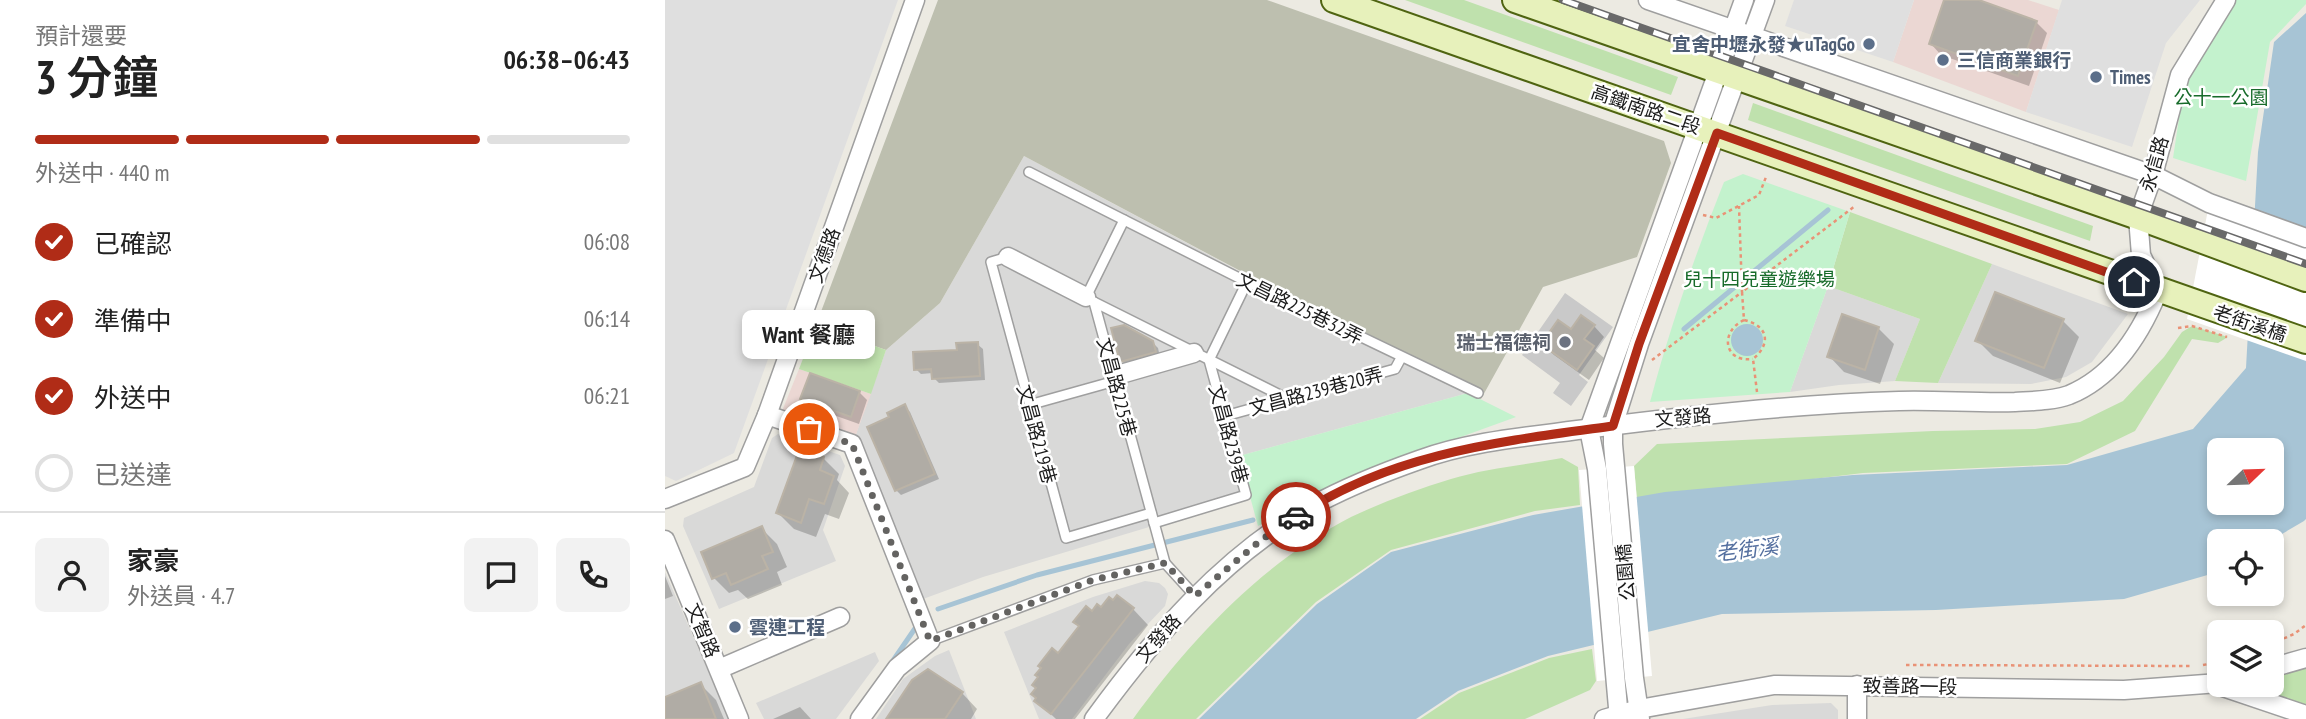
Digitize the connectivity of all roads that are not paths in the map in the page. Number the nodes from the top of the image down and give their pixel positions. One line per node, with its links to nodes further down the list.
1 (915, 0): 30 (street, 文德路)
2 (1334, 0): 11 (street, 高鐵南路二段)
3 (1515, 0): 10 (street)
4 (1648, 0): 8 (street)
5 (1744, 0): 8 (street)
6 (1765, 0): 9 (street)
7 (2226, 0): 13 (street, 永信路)
8 (1734, 29): 9 (street); 10 (street)
9 (1752, 35): 10 (street); 13 (street)
10 (1728, 74): 11 (street); 14 (street)
11 (1707, 130): 20 (street, 高鐵南路二段); 32 (street); 33 (street)
12 (1029, 172): 15 (lane, 文昌路225巷32弄)
13 (2153, 175): 14 (street, 永信路); 16 (street)
14 (2138, 216): 18 (street); 20 (street)
15 (1124, 220): 19 (lane, 文昌路225巷32弄); 21 (lane)
16 (2306, 238)
17 (1008, 257): 21 (street); 29 (lane, 文昌路219巷)
18 (2306, 279)
19 (1247, 282): 24 (lane); 25 (lane, 文昌路225巷32弄)
20 (2158, 291): 22 (street, 高鐵南路二段); 32 (street, 文發路)
21 (1090, 299): 24 (lane); 26 (lane, 文昌路225巷)
22 (2195, 304): 23 (street, 老街溪橋)
23 (2306, 341)
24 (1201, 357): 26 (street); 28 (lane); 31 (lane, 文昌路239巷)
25 (1401, 358): 27 (lane, 文昌路225巷32弄); 28 (lane, 文昌路239巷20弄)
26 (1114, 378): 29 (lane); 35 (lane, 文昌路225巷)
27 (1478, 393)
28 (1286, 398): 31 (lane, 文昌路239巷20弄)
29 (1029, 405): 35 (lane, 文昌路219巷)
30 (767, 415): 34 (street, 文德路); 40 (street)
31 (1225, 416): 35 (lane, 文昌路239巷)
32 (1613, 426): 33 (street, 文發路); 47 (street, 公園橋)
33 (1589, 429): 38 (street, 文發路); 49 (street, 公園橋)
34 (665, 499)
35 (1152, 518): 37 (lane, 文昌路225巷)
36 (665, 540): 43 (street, 文智路)
37 (1165, 563): 38 (lane); 40 (lane)
38 (1195, 596): 52 (street, 文發路)
39 (840, 617): 43 (street)
40 (930, 641): 51 (street)
41 (2306, 658): 42 (street)
42 (2284, 664)
43 (719, 669): 50 (street, 文智路)
44 (1857, 685): 45 (street, 致善路一段); 47 (street, 致善路一段); 53 (street)
45 (2207, 685)
46 (2254, 697): 48 (street)
47 (1639, 714): 49 (street, 致善路一段)
48 (2306, 715)
49 (1613, 717)
50 (739, 719)
51 (860, 719)
52 (1094, 719)
53 (1857, 719)

